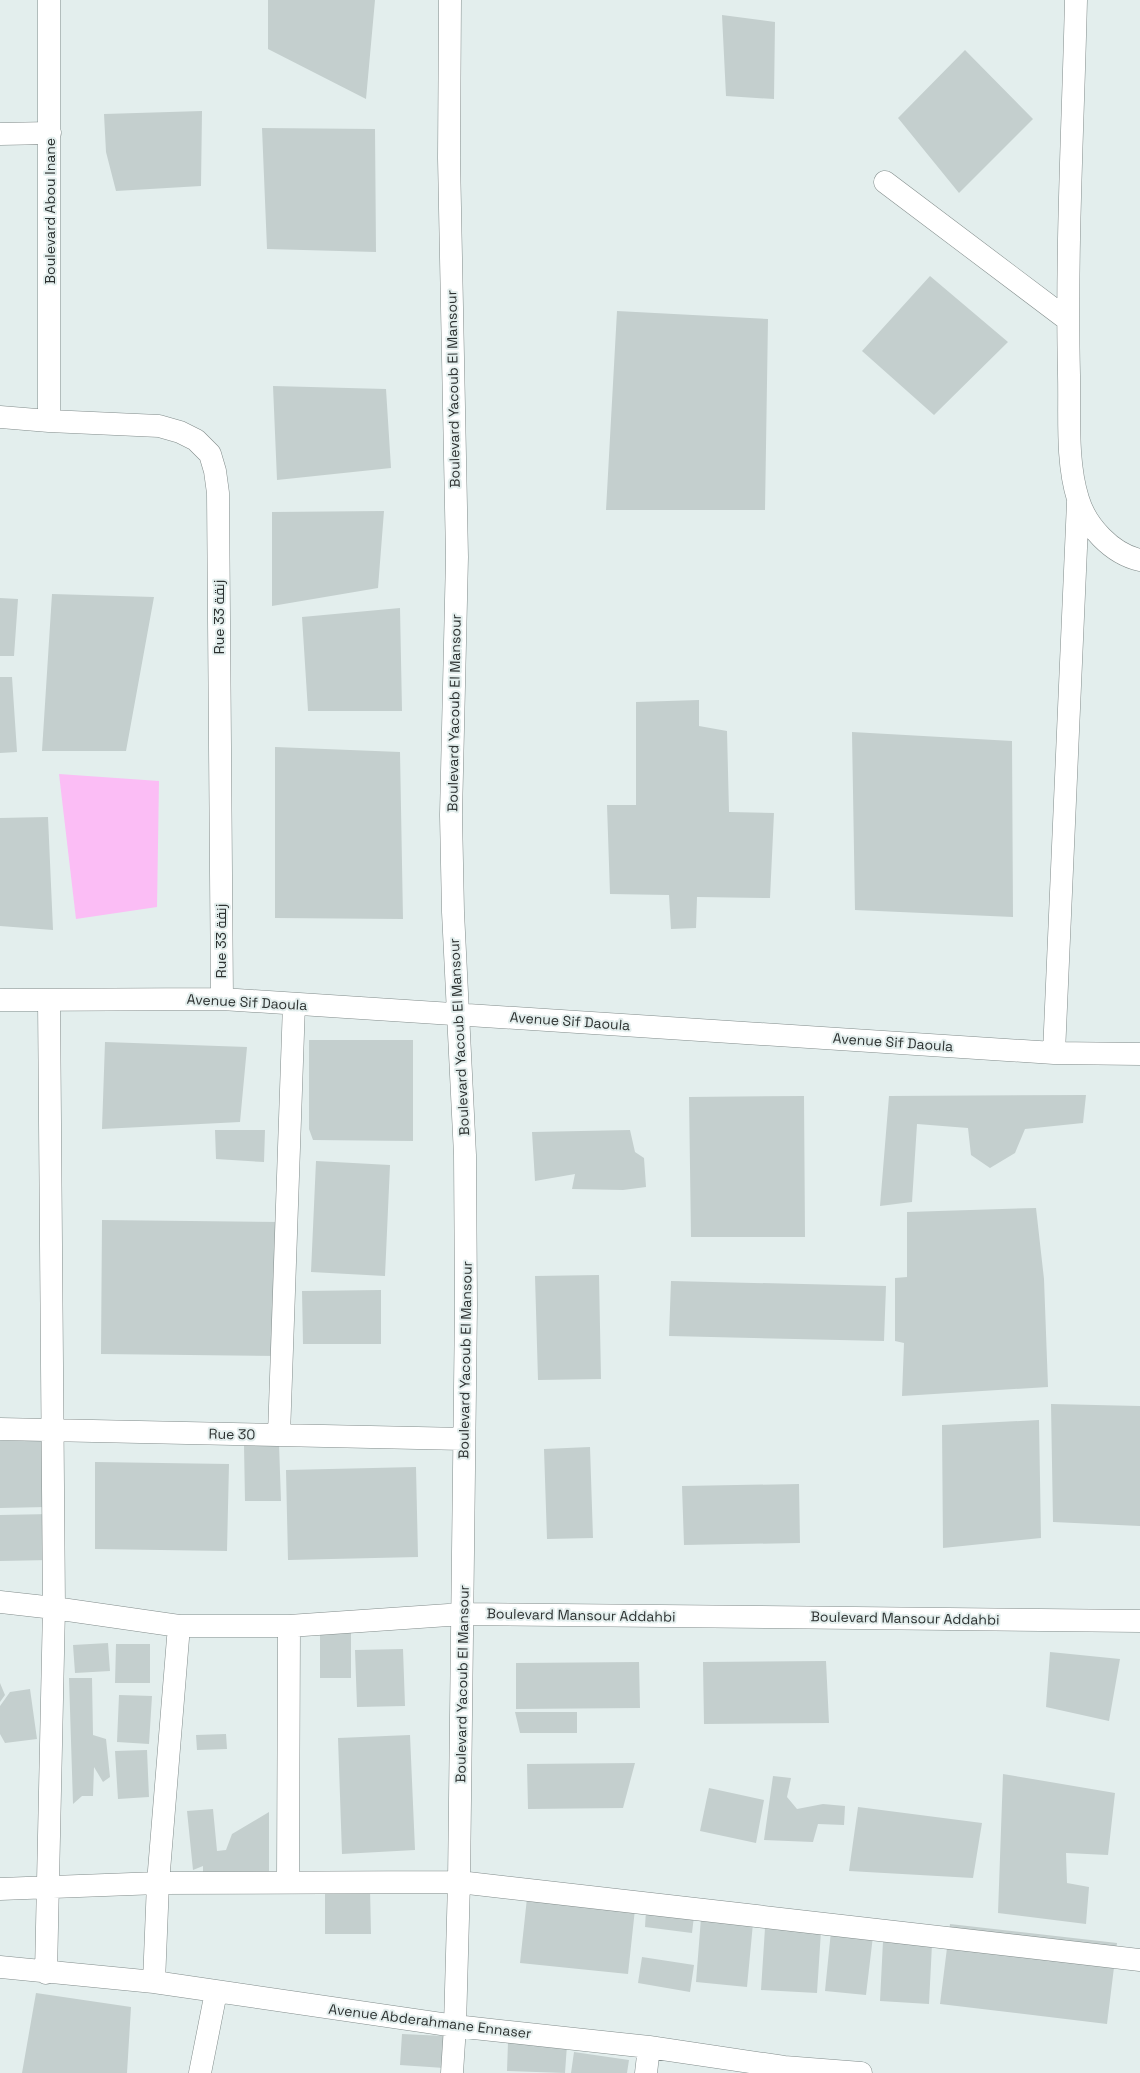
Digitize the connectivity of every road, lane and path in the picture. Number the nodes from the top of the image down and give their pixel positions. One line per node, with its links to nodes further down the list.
1 (49, 0): 4 (street, Boulevard Abou Inane)
2 (450, 0): 16 (street, Boulevard Yacoub El Mansour)
3 (1076, 0): 7 (street)
4 (50, 132): 5 (street); 9 (street, Boulevard Abou Inane)
5 (0, 134)
6 (885, 182): 7 (street)
7 (1068, 320): 10 (street)
8 (0, 417): 9 (street, Rue 33 زنقة)
9 (49, 421): 12 (street, Rue 33 زنقة)
10 (1078, 500): 11 (street); 17 (street)
11 (1140, 560)
12 (222, 999): 14 (street, Avenue Sif Daoula); 15 (street, Avenue Sif Daoula)
13 (0, 1000): 14 (street, Avenue Sif Daoula)
14 (49, 1000): 20 (street)
15 (294, 1004): 16 (street, Avenue Sif Daoula); 21 (street)
16 (458, 1013): 17 (street, Avenue Sif Daoula); 22 (street, Boulevard Yacoub El Mansour)
17 (1054, 1053): 18 (street, Avenue Sif Daoula)
18 (1140, 1054)
19 (0, 1429): 20 (street, Rue 30)
20 (54, 1430): 21 (street, Rue 30); 24 (street)
21 (279, 1435): 22 (street, Rue 30)
22 (464, 1439): 25 (street, Boulevard Yacoub El Mansour)
23 (0, 1602): 24 (street, Boulevard Mansour Addahbi)
24 (54, 1608): 27 (street, Boulevard Mansour Addahbi); 32 (street)
25 (463, 1614): 26 (street, Boulevard Mansour Addahbi); 28 (street, Boulevard Mansour Addahbi); 30 (street, Boulevard Yacoub El Mansour)
26 (1140, 1621)
27 (179, 1626): 28 (street, Boulevard Mansour Addahbi); 31 (street)
28 (289, 1626): 29 (street)
29 (288, 1882): 30 (street); 31 (street)
30 (460, 1882): 34 (street); 39 (street, Boulevard Yacoub El Mansour)
31 (158, 1883): 32 (street); 37 (street)
32 (47, 1888): 33 (street); 36 (street)
33 (0, 1889)
34 (1140, 1960)
35 (0, 1967): 36 (street, Avenue Abderahmane Ennaser)
36 (46, 1973): 37 (street, Avenue Abderahmane Ennaser)
37 (154, 1982): 38 (street, Avenue Abderahmane Ennaser)
38 (216, 1992): 39 (street, Avenue Abderahmane Ennaser); 42 (street)
39 (455, 2026): 40 (street, Avenue Abderahmane Ennaser); 43 (street, Boulevard Yacoub El Mansour)
40 (649, 2047): 41 (street, Avenue Abderahmane Ennaser); 44 (street)
41 (784, 2070): 45 (street, Avenue Abderahmane Ennaser)
42 (200, 2073)
43 (452, 2073)
44 (646, 2073)
45 (861, 2073)

